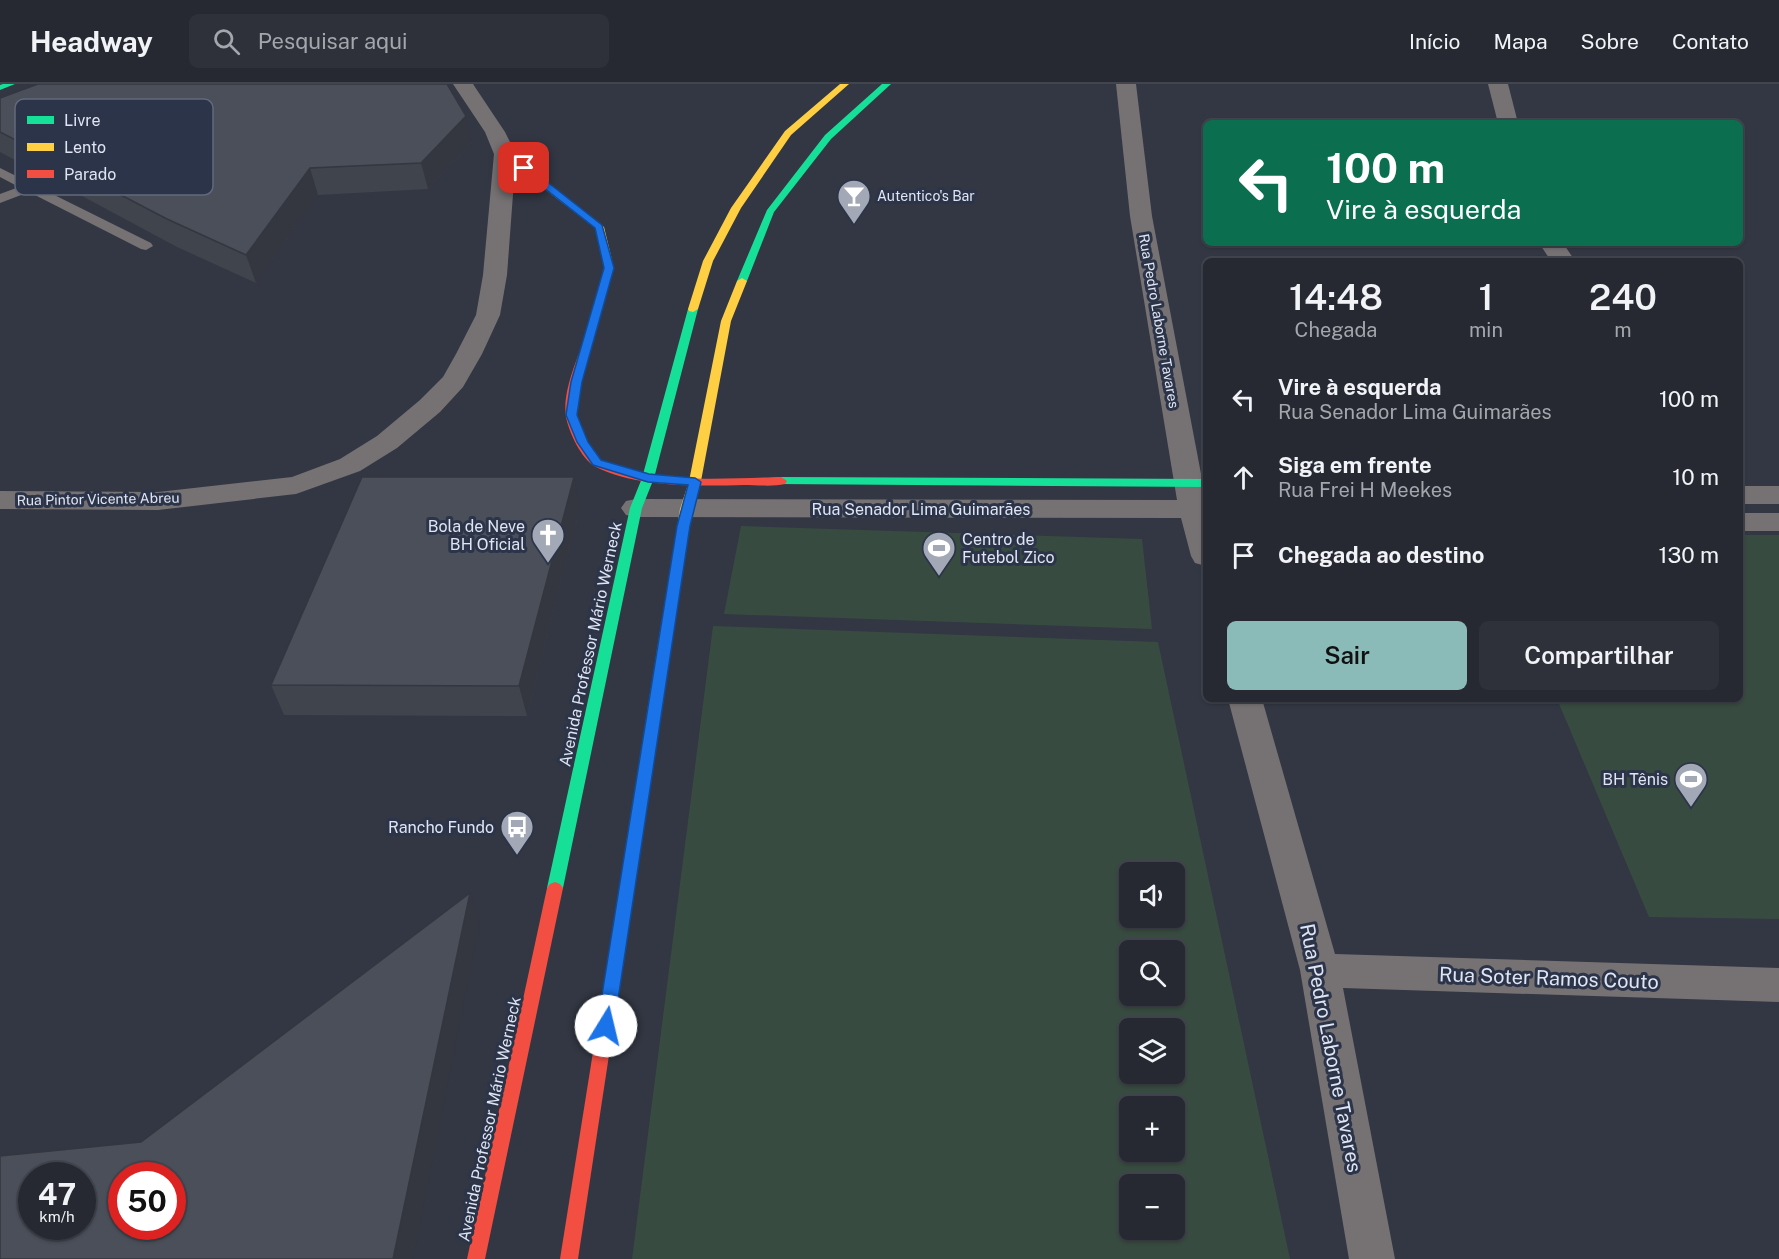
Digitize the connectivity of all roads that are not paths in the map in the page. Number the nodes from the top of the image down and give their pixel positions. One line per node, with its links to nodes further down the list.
1 (11, 84): 7 (main road)
2 (463, 84): 9 (street)
3 (845, 84): 16 (main road, Avenida Professor Mário Werneck)
4 (888, 84): 17 (main road)
5 (1126, 84): 20 (street, Rua Pedro Laborne Tavares)
6 (1498, 84): 8 (street)
7 (0, 88)
8 (1507, 120)
9 (506, 154): 16 (main road, Rua Senador Lima Guimarães); 21 (street, Rua Pintor Vicente Abreu)
10 (0, 172): 11 (lane)
11 (15, 180)
12 (15, 193): 14 (lane)
13 (46, 195): 15 (lane)
14 (0, 199)
15 (146, 246)
16 (648, 478): 17 (main road, Rua Senador Lima Guimarães); 22 (main road, Avenida Professor Mário Werneck)
17 (695, 482): 20 (main road, Rua Senador Lima Guimarães); 23 (main road)
18 (1743, 495): 19 (street)
19 (1779, 495)
20 (1198, 496): 23 (street, Rua Senador Lima Guimarães); 26 (street, Rua Pedro Laborne Tavares)
21 (0, 500)
22 (636, 508): 23 (street, Rua Senador Lima Guimarães); 30 (main road, Avenida Professor Mário Werneck)
23 (686, 509): 31 (main road)
24 (1743, 522): 25 (street)
25 (1779, 522)
26 (1203, 534)
27 (1246, 702): 28 (street, Rua Pedro Laborne Tavares)
28 (1320, 970): 29 (street, Rua Soter Ramos Couto); 32 (street, Rua Pedro Laborne Tavares)
29 (1779, 985)
30 (476, 1259)
31 (569, 1259)
32 (1372, 1259)

